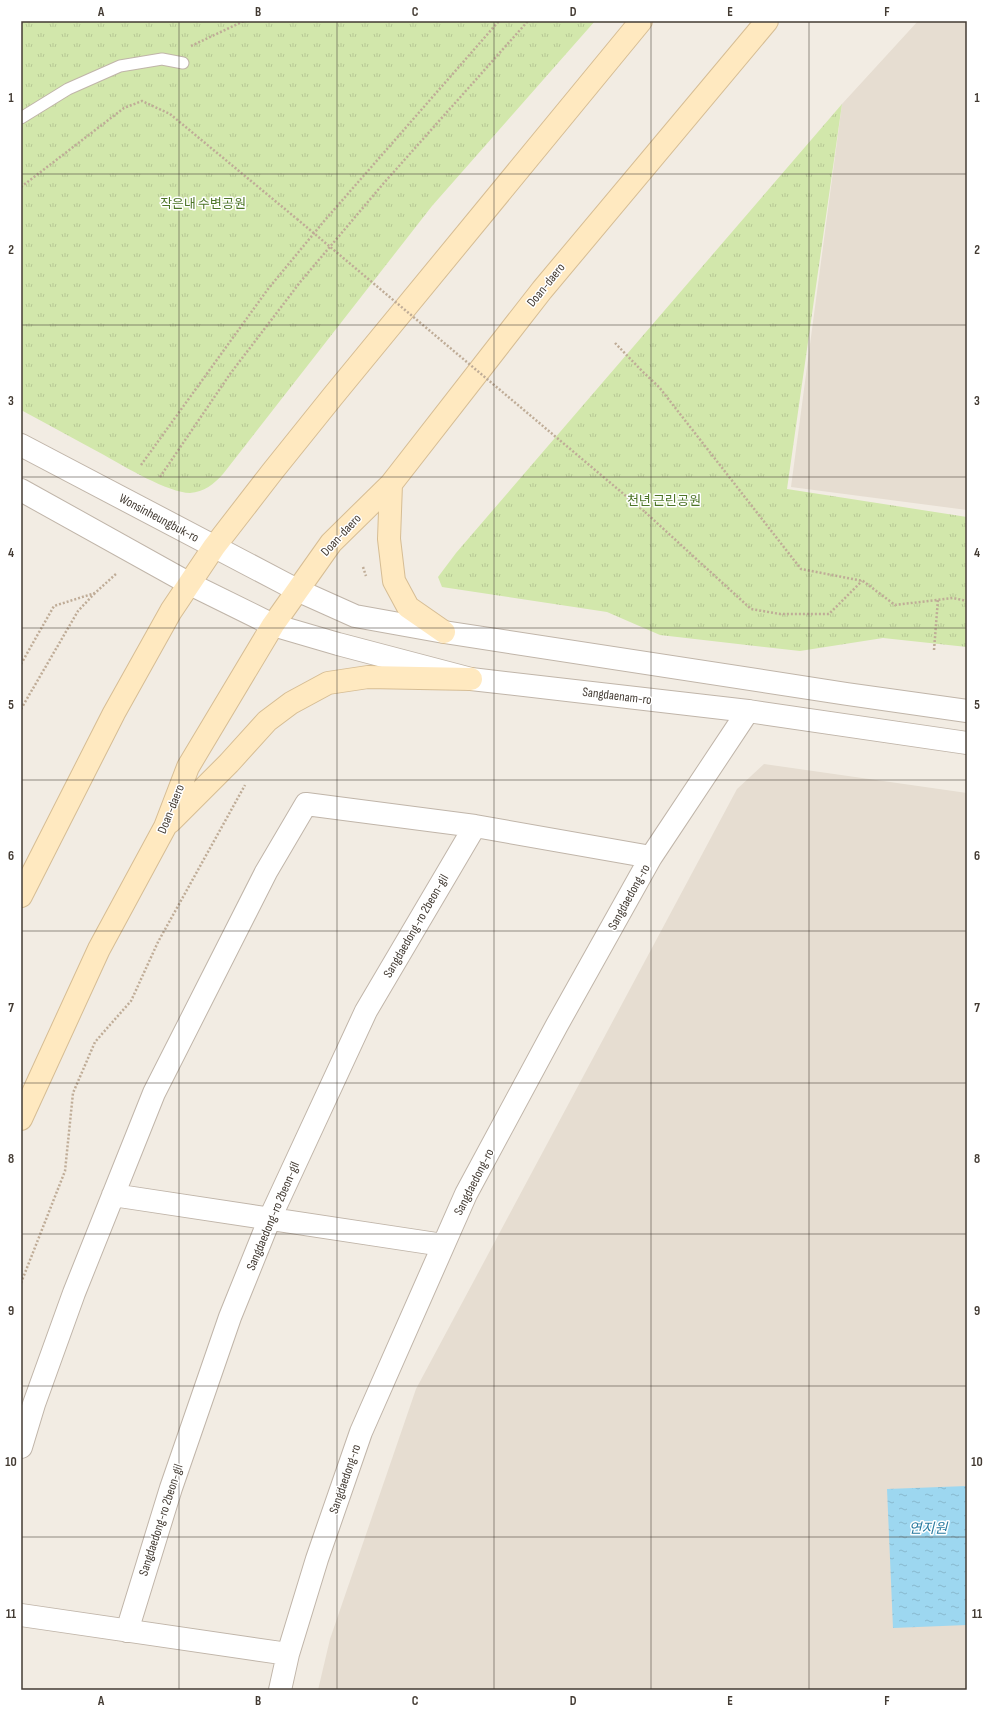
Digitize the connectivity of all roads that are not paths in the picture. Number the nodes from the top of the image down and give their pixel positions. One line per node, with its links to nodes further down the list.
1 (641, 21): 8 (main road)
2 (767, 21): 6 (main road, Doan-daero)
3 (183, 63): 4 (lane)
4 (21, 118)
5 (21, 445): 8 (street, Wonsinheungbuk-ro)
6 (391, 484): 10 (main road, Doan-daero); 12 (main road)
7 (21, 490): 9 (street)
8 (214, 547): 9 (main road); 10 (street, Wonsinheungbuk-ro)
9 (190, 584): 11 (street); 20 (main road)
10 (297, 590): 11 (main road, Doan-daero); 12 (street)
11 (273, 625): 13 (street, Sangdaenam-ro); 18 (main road, Doan-daero)
12 (444, 632): 15 (street)
13 (471, 679): 14 (street, Sangdaenam-ro); 18 (main road)
14 (748, 711): 16 (street, Sangdaenam-ro); 19 (street, Sangdaedong-ro)
15 (967, 711)
16 (967, 743)
17 (475, 826): 19 (street); 22 (street); 23 (street, Sangdaedong-ro 2beon-gil)
18 (165, 827): 21 (main road, Doan-daero)
19 (651, 857): 24 (street, Sangdaedong-ro)
20 (21, 896)
21 (21, 1119)
22 (113, 1195): 23 (street); 25 (street)
23 (270, 1218): 24 (street); 27 (street, Sangdaedong-ro 2beon-gil)
24 (443, 1245): 28 (street, Sangdaedong-ro)
25 (21, 1447)
26 (21, 1615): 27 (street)
27 (127, 1631): 28 (street)
28 (288, 1654): 29 (street, Sangdaedong-ro)
29 (280, 1690)

